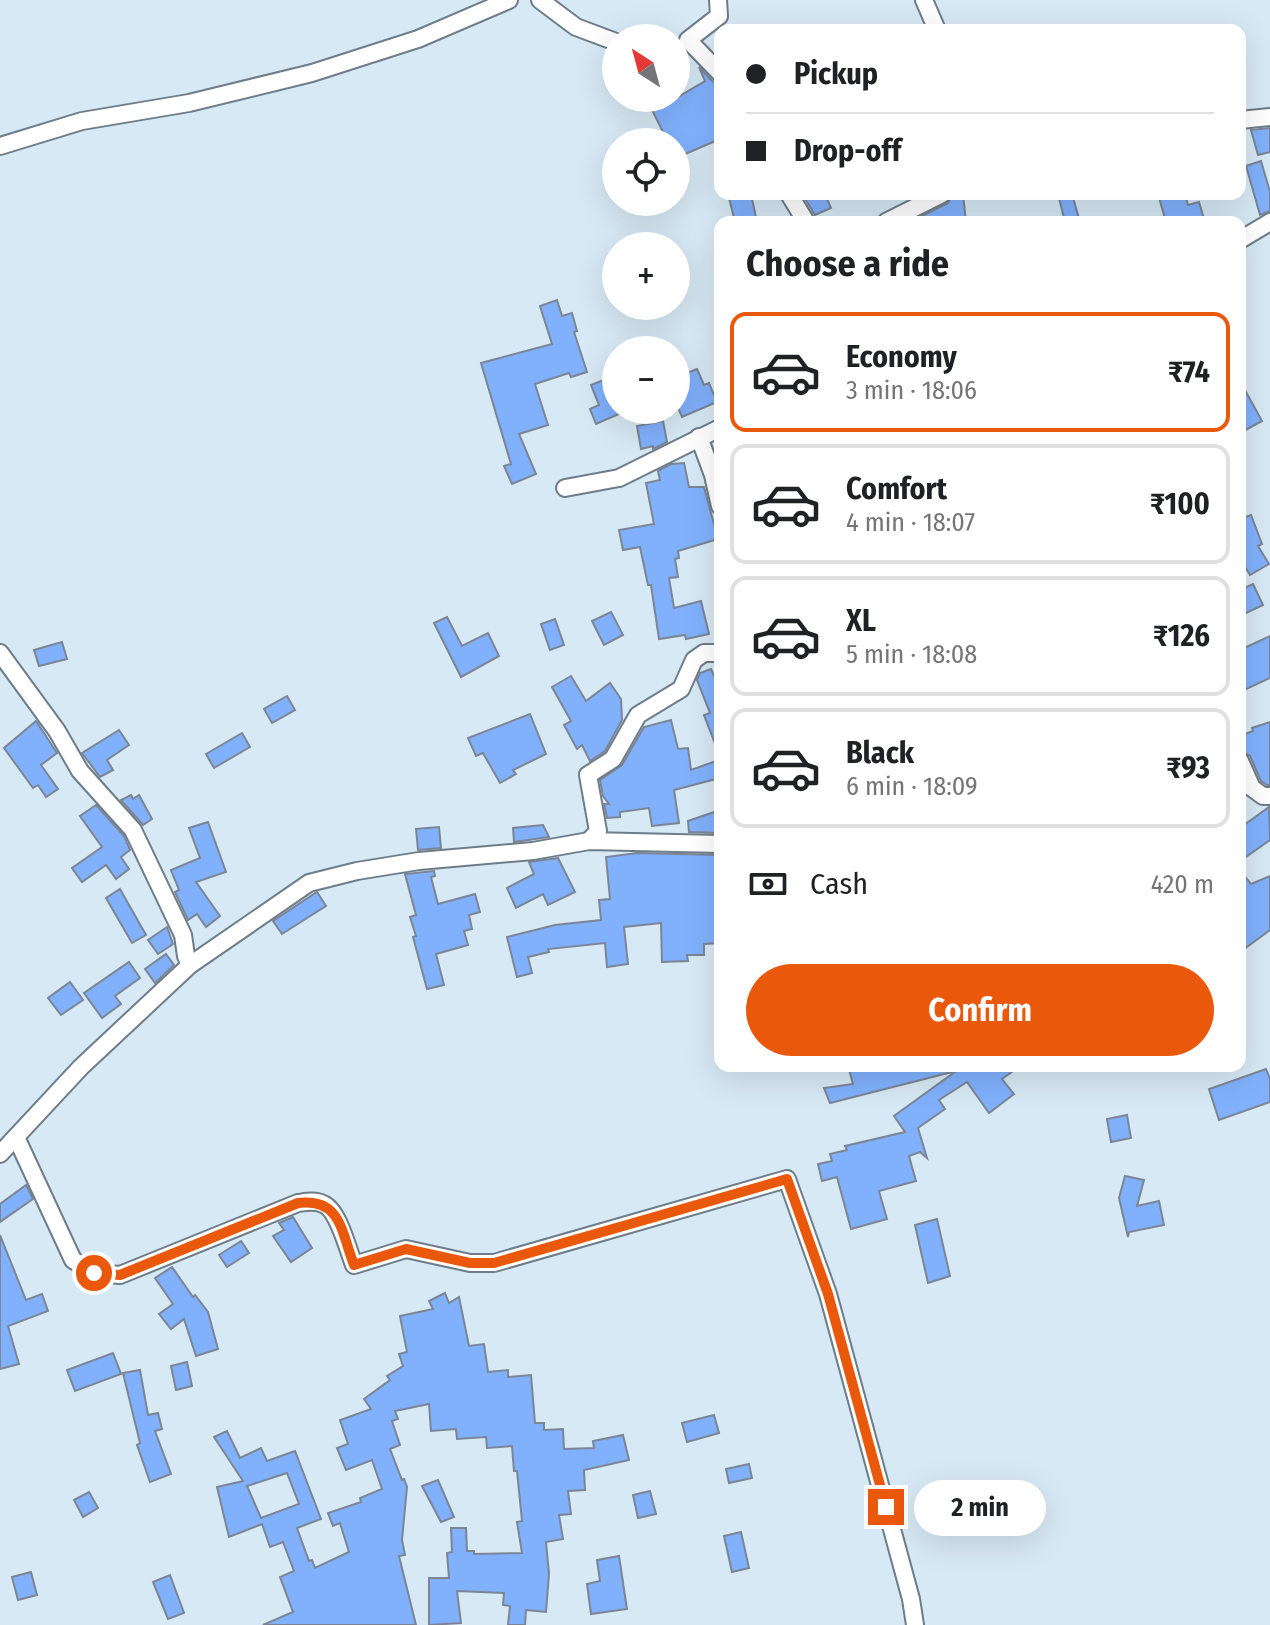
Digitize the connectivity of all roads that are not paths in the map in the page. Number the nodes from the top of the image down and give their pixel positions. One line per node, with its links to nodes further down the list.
1 (509, 0): 12 (street)
2 (540, 0): 7 (street)
3 (718, 0): 6 (street)
4 (924, 0): 5 (street)
5 (934, 24)
6 (690, 36)
7 (602, 37)
8 (690, 49): 9 (street)
9 (714, 68)
10 (1270, 117): 11 (street)
11 (1246, 119)
12 (0, 146)
13 (930, 200): 14 (street)
14 (898, 216)
15 (1270, 222): 16 (street)
16 (1246, 236)
17 (714, 431): 18 (street)
18 (699, 437): 19 (street); 20 (street)
19 (714, 479)
20 (565, 488)
21 (0, 653): 27 (street)
22 (714, 653): 25 (street)
23 (1246, 774): 24 (street)
24 (1270, 796)
25 (589, 841): 26 (street); 27 (street)
26 (714, 844)
27 (190, 965): 28 (street)
28 (16, 1137): 29 (street); 30 (street)
29 (0, 1154)
30 (915, 1625)

